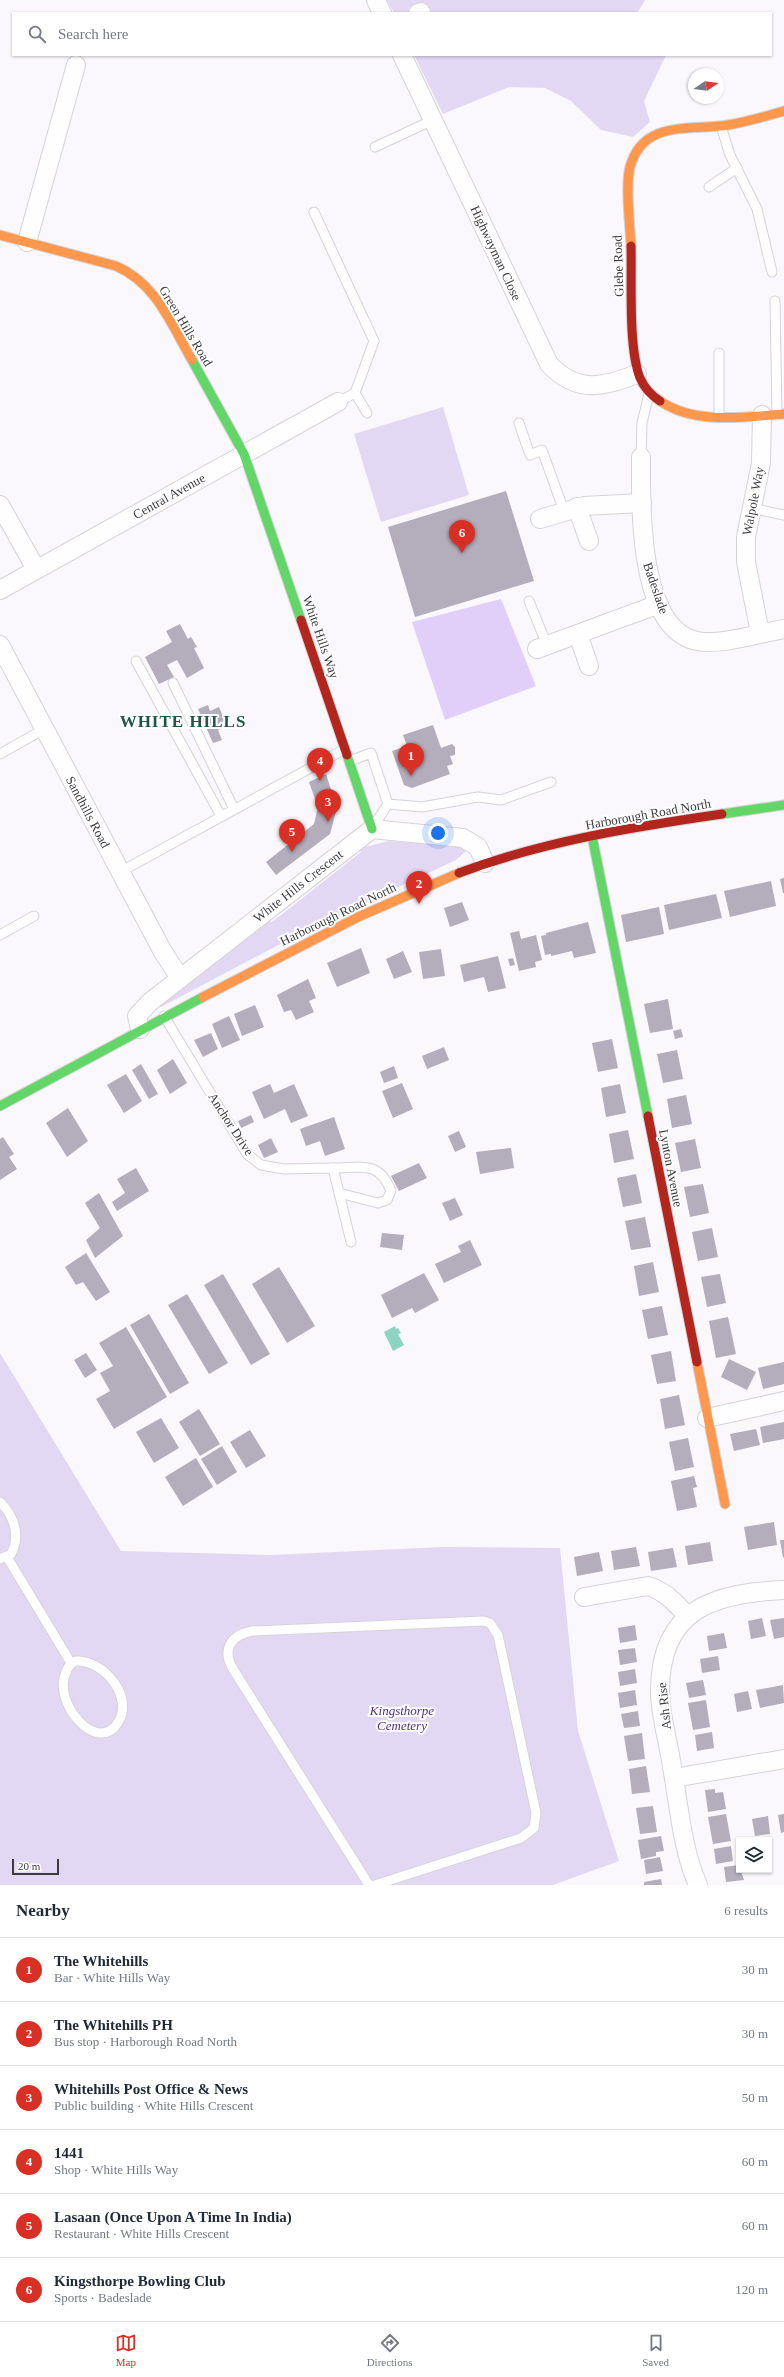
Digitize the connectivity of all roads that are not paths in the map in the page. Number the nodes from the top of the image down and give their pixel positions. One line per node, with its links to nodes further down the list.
1 (376, 0): 2 (street)
2 (382, 12)
3 (402, 56): 6 (street, Highwayman Close)
4 (76, 65): 13 (street)
5 (784, 111): 7 (main road, Glebe Road)
6 (433, 120): 8 (lane); 17 (street, Highwayman Close)
7 (722, 126): 9 (lane); 17 (main road, Glebe Road)
8 (376, 147)
9 (737, 168): 10 (lane); 14 (lane)
10 (709, 187)
11 (314, 212): 18 (lane)
12 (0, 235): 13 (main road, Green Hills Road)
13 (26, 242): 25 (main road, Green Hills Road)
14 (772, 272)
15 (775, 301): 22 (lane)
16 (718, 354): 23 (lane)
17 (637, 374): 19 (main road, Glebe Road)
18 (355, 393): 20 (lane); 21 (lane)
19 (649, 394): 23 (main road, Glebe Road); 26 (lane)
20 (338, 402): 25 (street, Central Avenue)
21 (367, 413)
22 (774, 415): 23 (main road, Glebe Road); 29 (street, Walpole Way)
23 (719, 416)
24 (519, 423): 30 (lane)
25 (244, 454): 34 (street, Central Avenue); 47 (main road, White Hills Way)
26 (641, 457): 27 (street, Badeslade)
27 (642, 503): 30 (street); 37 (street, Badeslade)
28 (0, 505): 34 (street)
29 (751, 508): 31 (lane); 39 (street, Walpole Way)
30 (570, 509): 32 (street); 33 (street)
31 (784, 515)
32 (540, 519)
33 (588, 541)
34 (36, 569): 35 (street, Central Avenue)
35 (0, 590)
36 (529, 601): 42 (lane)
37 (659, 604): 39 (street, Badeslade); 40 (street)
38 (784, 628): 39 (street, Badeslade)
39 (760, 633)
40 (578, 634): 42 (street); 44 (street)
41 (0, 645): 46 (street, Sandhills Road)
42 (542, 647)
43 (136, 661): 54 (lane)
44 (590, 666)
45 (173, 683): 53 (lane)
46 (44, 729): 48 (lane); 58 (street, Sandhills Road)
47 (346, 749): 49 (main road, White Hills Way); 53 (lane)
48 (0, 754)
49 (350, 761): 51 (lane); 55 (main road, White Hills Way)
50 (551, 782): 51 (lane)
51 (388, 804): 55 (lane)
52 (784, 805): 56 (main road, Harborough Road North)
53 (234, 809): 54 (lane)
54 (221, 816): 58 (lane)
55 (372, 828): 57 (street); 61 (street, White Hills Crescent)
56 (592, 836): 57 (main road, Harborough Road North); 69 (main road, Lynton Avenue)
57 (485, 863): 62 (main road, Harborough Road North)
58 (120, 872): 61 (street, Sandhills Road)
59 (34, 916): 60 (lane)
60 (0, 935)
61 (180, 978): 63 (street, White Hills Crescent)
62 (164, 1016): 63 (main road, Harborough Road North); 65 (lane, Anchor Drive)
63 (140, 1029): 64 (main road, Harborough Road North)
64 (0, 1106)
65 (333, 1168): 66 (lane); 66 (lane, Anchor Drive)
66 (339, 1193): 67 (lane)
67 (351, 1242)
68 (784, 1401): 69 (street)
69 (707, 1418): 71 (main road, Lynton Avenue)
70 (0, 1502): 72 (lane)
71 (725, 1504)
72 (4, 1558): 76 (lane)
73 (784, 1590): 75 (street, Ash Rise)
74 (584, 1597): 75 (street)
75 (687, 1615): 78 (street, Ash Rise)
76 (71, 1663): 76 (lane)
77 (784, 1759): 78 (street)
78 (674, 1778): 81 (street, Ash Rise)
79 (369, 1885): 80 (lane)
80 (375, 1885)
81 (698, 1885)

